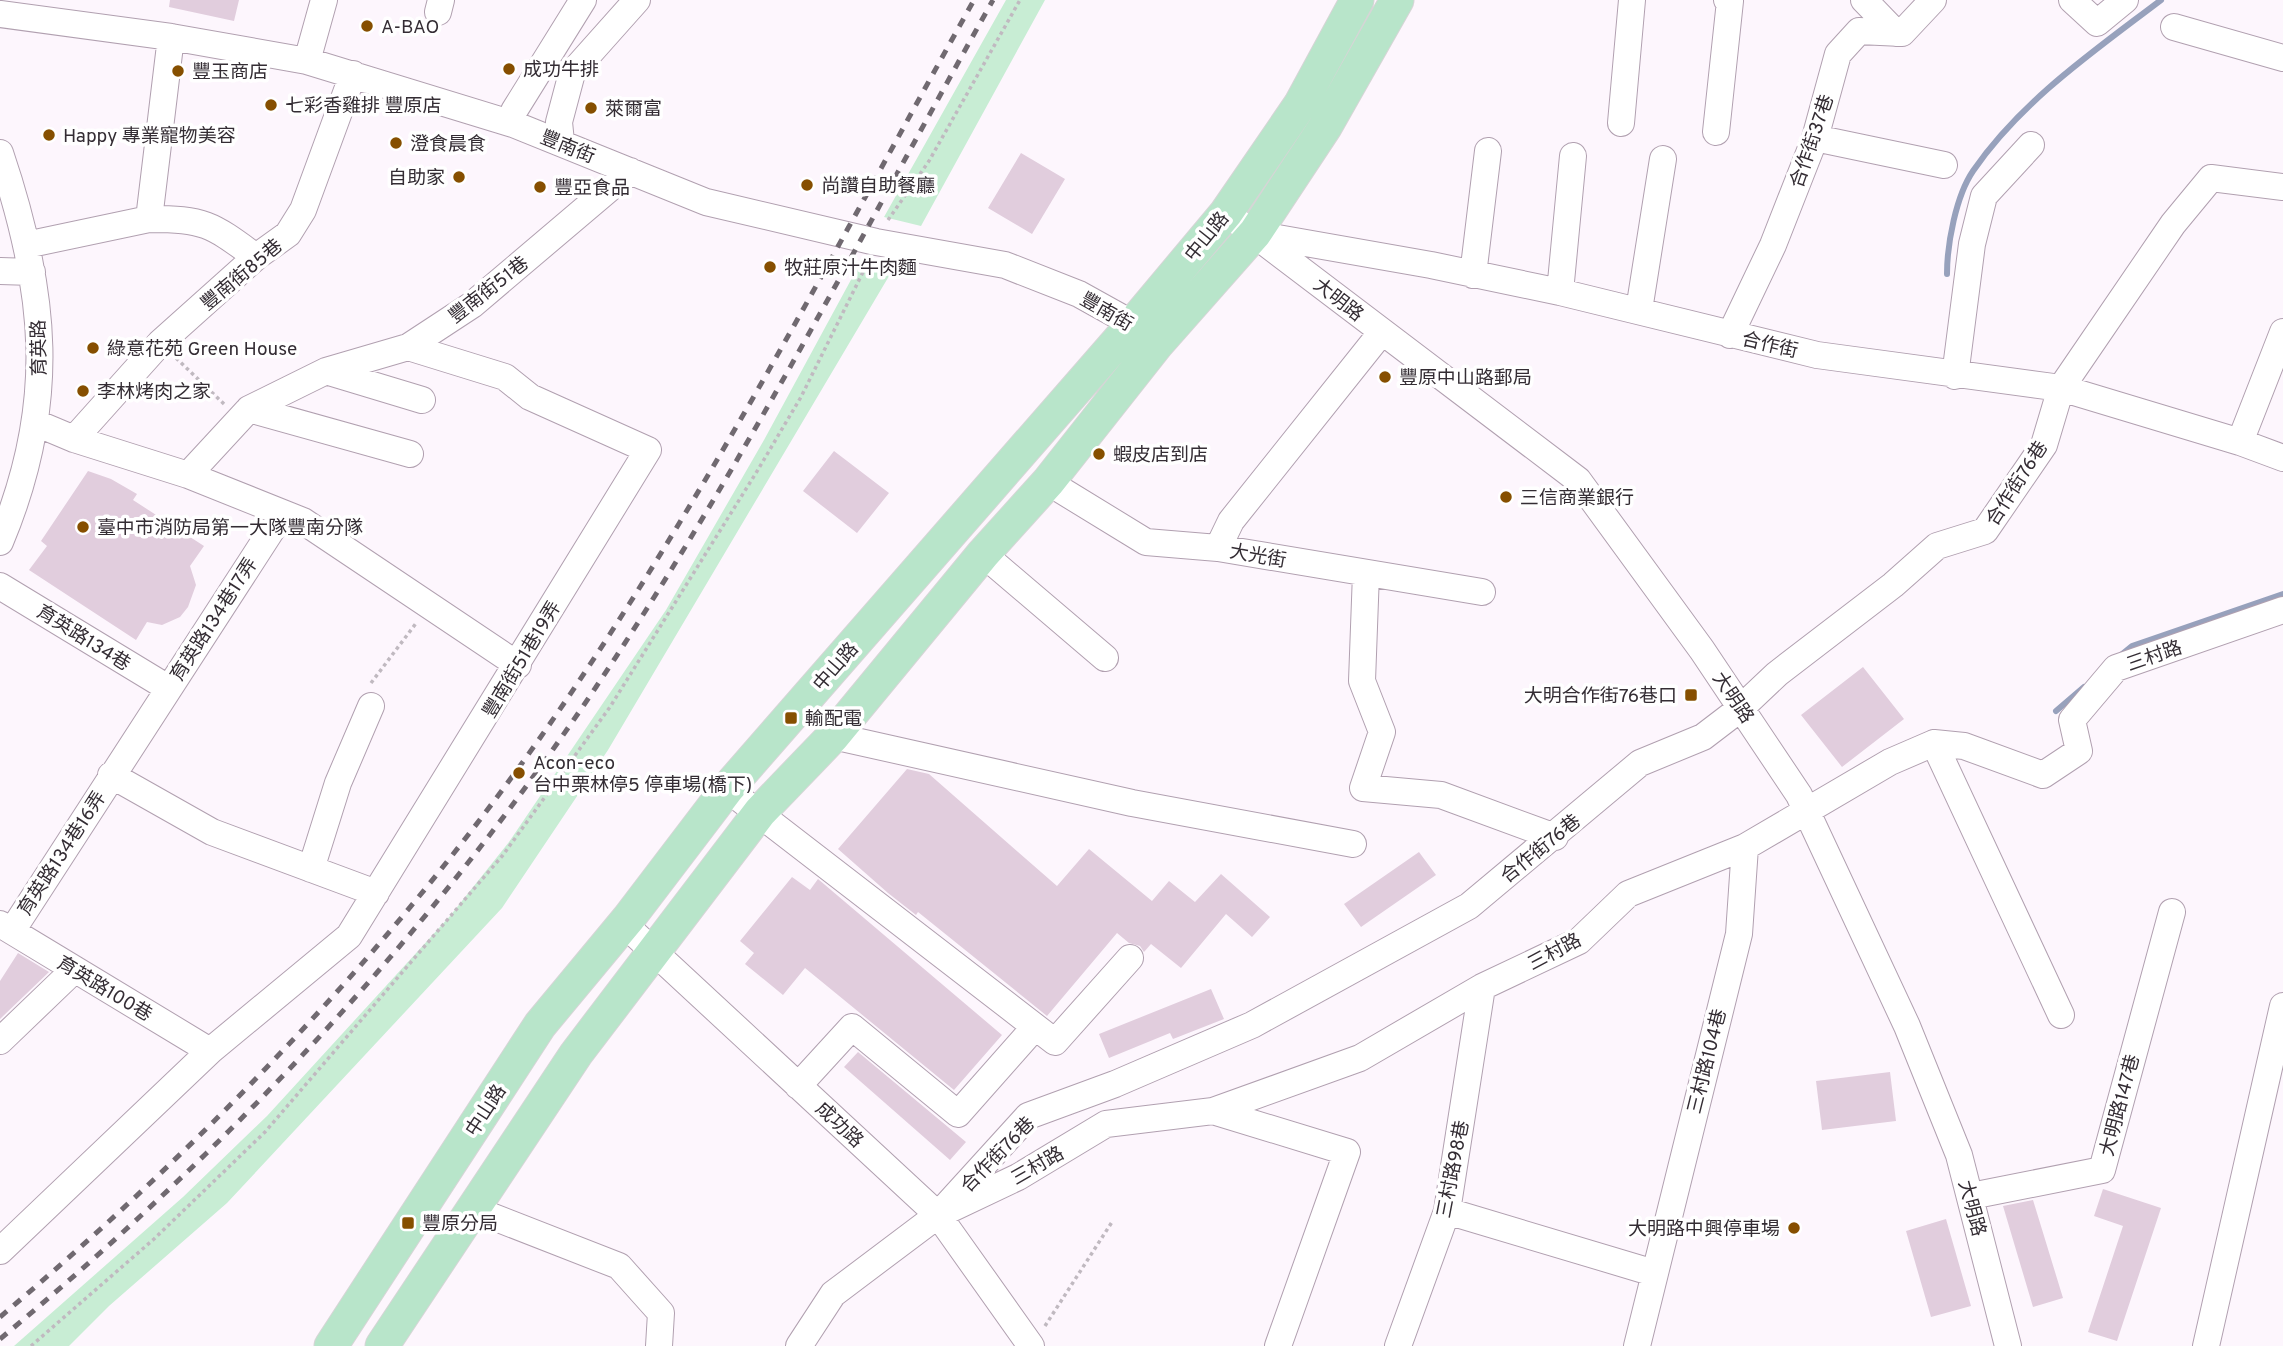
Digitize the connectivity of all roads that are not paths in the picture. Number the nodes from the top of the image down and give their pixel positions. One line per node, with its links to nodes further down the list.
1 (324, 0): 17 (street)
2 (583, 0): 20 (street)
3 (637, 0): 23 (street)
4 (1357, 0): 32 (main road, 中山路)
5 (1397, 0): 34 (main road, 中山路)
6 (1632, 0): 19 (street)
7 (1728, 0): 21 (street)
8 (1864, 0): 14 (street)
9 (1933, 0): 14 (street)
10 (2072, 0): 11 (street)
11 (2125, 0)
12 (0, 14): 15 (street, 豐南街)
13 (2174, 27): 16 (street)
14 (1896, 33): 22 (street, 合作街37巷)
15 (171, 37): 17 (street, 豐南街); 33 (street)
16 (2283, 58)
17 (307, 61): 18 (street, 豐南街)
18 (353, 74): 20 (street, 豐南街); 36 (street, 豐南街85巷)
19 (1621, 123)
20 (513, 124): 23 (street, 豐南街)
21 (1716, 132)
22 (1815, 138): 29 (street); 45 (street, 合作街37巷)
23 (561, 142): 30 (street, 豐南街)
24 (2031, 145): 48 (street)
25 (1488, 150): 39 (street)
26 (0, 153): 35 (street, 育英路)
27 (1573, 156): 40 (street)
28 (1663, 159): 41 (street)
29 (1944, 165)
30 (629, 171): 44 (street, 豐南街); 46 (street, 豐南街51巷)
31 (2283, 187): 49 (street, 合作街76巷)
32 (1226, 213): 34 (street, 大明路); 44 (main road, 中山路)
33 (149, 219): 35 (street); 36 (street)
34 (1255, 233): 39 (street, 合作街); 43 (street, 大明路); 44 (main road, 中山路)
35 (26, 245): 38 (street, 育英路)
36 (256, 257): 53 (street, 豐南街85巷)
37 (0, 271): 38 (street)
38 (32, 272): 52 (street, 育英路)
39 (1473, 275): 40 (street, 合作街)
40 (1560, 292): 41 (street, 合作街)
41 (1639, 310): 45 (street, 合作街)
42 (2283, 332): 54 (street)
43 (1381, 333): 61 (street); 71 (street, 大明路)
44 (1145, 334): 58 (main road, 中山路); 75 (main road, 中山路)
45 (1730, 335): 48 (street, 合作街)
46 (408, 347): 47 (street, 豐南街51巷); 68 (street, 豐南街51巷19弄)
47 (326, 371): 50 (street); 51 (street, 豐南街51巷)
48 (1955, 376): 49 (street, 合作街)
49 (2061, 388): 54 (street, 合作街); 71 (street, 合作街76巷)
50 (422, 400)
51 (240, 410): 55 (street); 57 (street, 豐南街51巷)
52 (36, 423): 53 (street); 60 (street, 育英路)
53 (74, 439): 57 (street)
54 (2240, 442): 56 (street, 合作街)
55 (410, 454)
56 (2283, 458)
57 (188, 475): 59 (street)
58 (1048, 482): 61 (street, 大光街); 62 (main road, 中山路)
59 (282, 514): 68 (street); 69 (street, 育英路134巷17弄)
60 (0, 542)
61 (1218, 548): 63 (street, 大光街)
62 (983, 554): 67 (street); 72 (main road, 中山路)
63 (1366, 573): 65 (street, 大光街); 78 (street)
64 (0, 586): 69 (street, 育英路134巷)
65 (1482, 592)
66 (2283, 610): 73 (street, 三村路)
67 (1105, 659)
68 (518, 665): 82 (street, 豐南街51巷19弄)
69 (168, 688): 74 (street, 育英路134巷16弄)
70 (371, 706): 81 (street)
71 (1741, 708): 76 (street, 大明路); 78 (street, 合作街76巷)
72 (833, 736): 77 (main road, 中山路); 79 (street)
73 (1934, 743): 76 (street, 三村路); 91 (street)
74 (111, 775): 81 (street, 育英路134巷16弄); 85 (street, 育英路134巷16弄)
75 (727, 789): 77 (street); 84 (main road, 中山路)
76 (1807, 810): 80 (street, 三村路); 98 (street, 大明路)
77 (760, 812): 86 (main road, 中山路); 92 (street)
78 (1555, 837): 101 (street, 合作街76巷)
79 (1353, 844)
80 (1745, 847): 89 (street, 三村路); 103 (street, 三村路104巷)
81 (311, 869): 82 (street, 育英路134巷16弄)
82 (376, 894): 95 (street, 豐南街51巷19弄)
83 (2172, 912): 98 (street, 大明路147巷)
84 (624, 924): 86 (street, 成功路); 105 (main road, 中山路)
85 (6, 927): 88 (street, 育英路100巷)
86 (652, 949): 96 (street, 成功路); 99 (main road, 中山路)
87 (1130, 958): 92 (street)
88 (74, 970): 94 (street); 95 (street, 育英路100巷)
89 (1482, 987): 97 (street, 三村路); 100 (street, 三村路98巷)
90 (2283, 1006): 93 (street)
91 (2061, 1015)
92 (1035, 1027): 96 (street)
93 (2279, 1037): 113 (street)
94 (0, 1041)
95 (210, 1051): 102 (street, 豐南街51巷19弄)
96 (798, 1086): 101 (street, 成功路)
97 (1213, 1111): 101 (street, 三村路); 109 (street)
98 (1971, 1196): 112 (street, 大明路)
99 (473, 1209): 106 (main road, 中山路); 107 (street)
100 (1447, 1211): 103 (street); 110 (street, 三村路98巷)
101 (939, 1215): 104 (street, 成功路); 108 (street, 三村路)
102 (0, 1251)
103 (1654, 1273): 111 (street, 三村路104巷)
104 (1023, 1343)
105 (331, 1346)
106 (382, 1346)
107 (659, 1346)
108 (799, 1346)
109 (1278, 1346)
110 (1398, 1346)
111 (1637, 1346)
112 (2008, 1346)
113 (2206, 1346)

